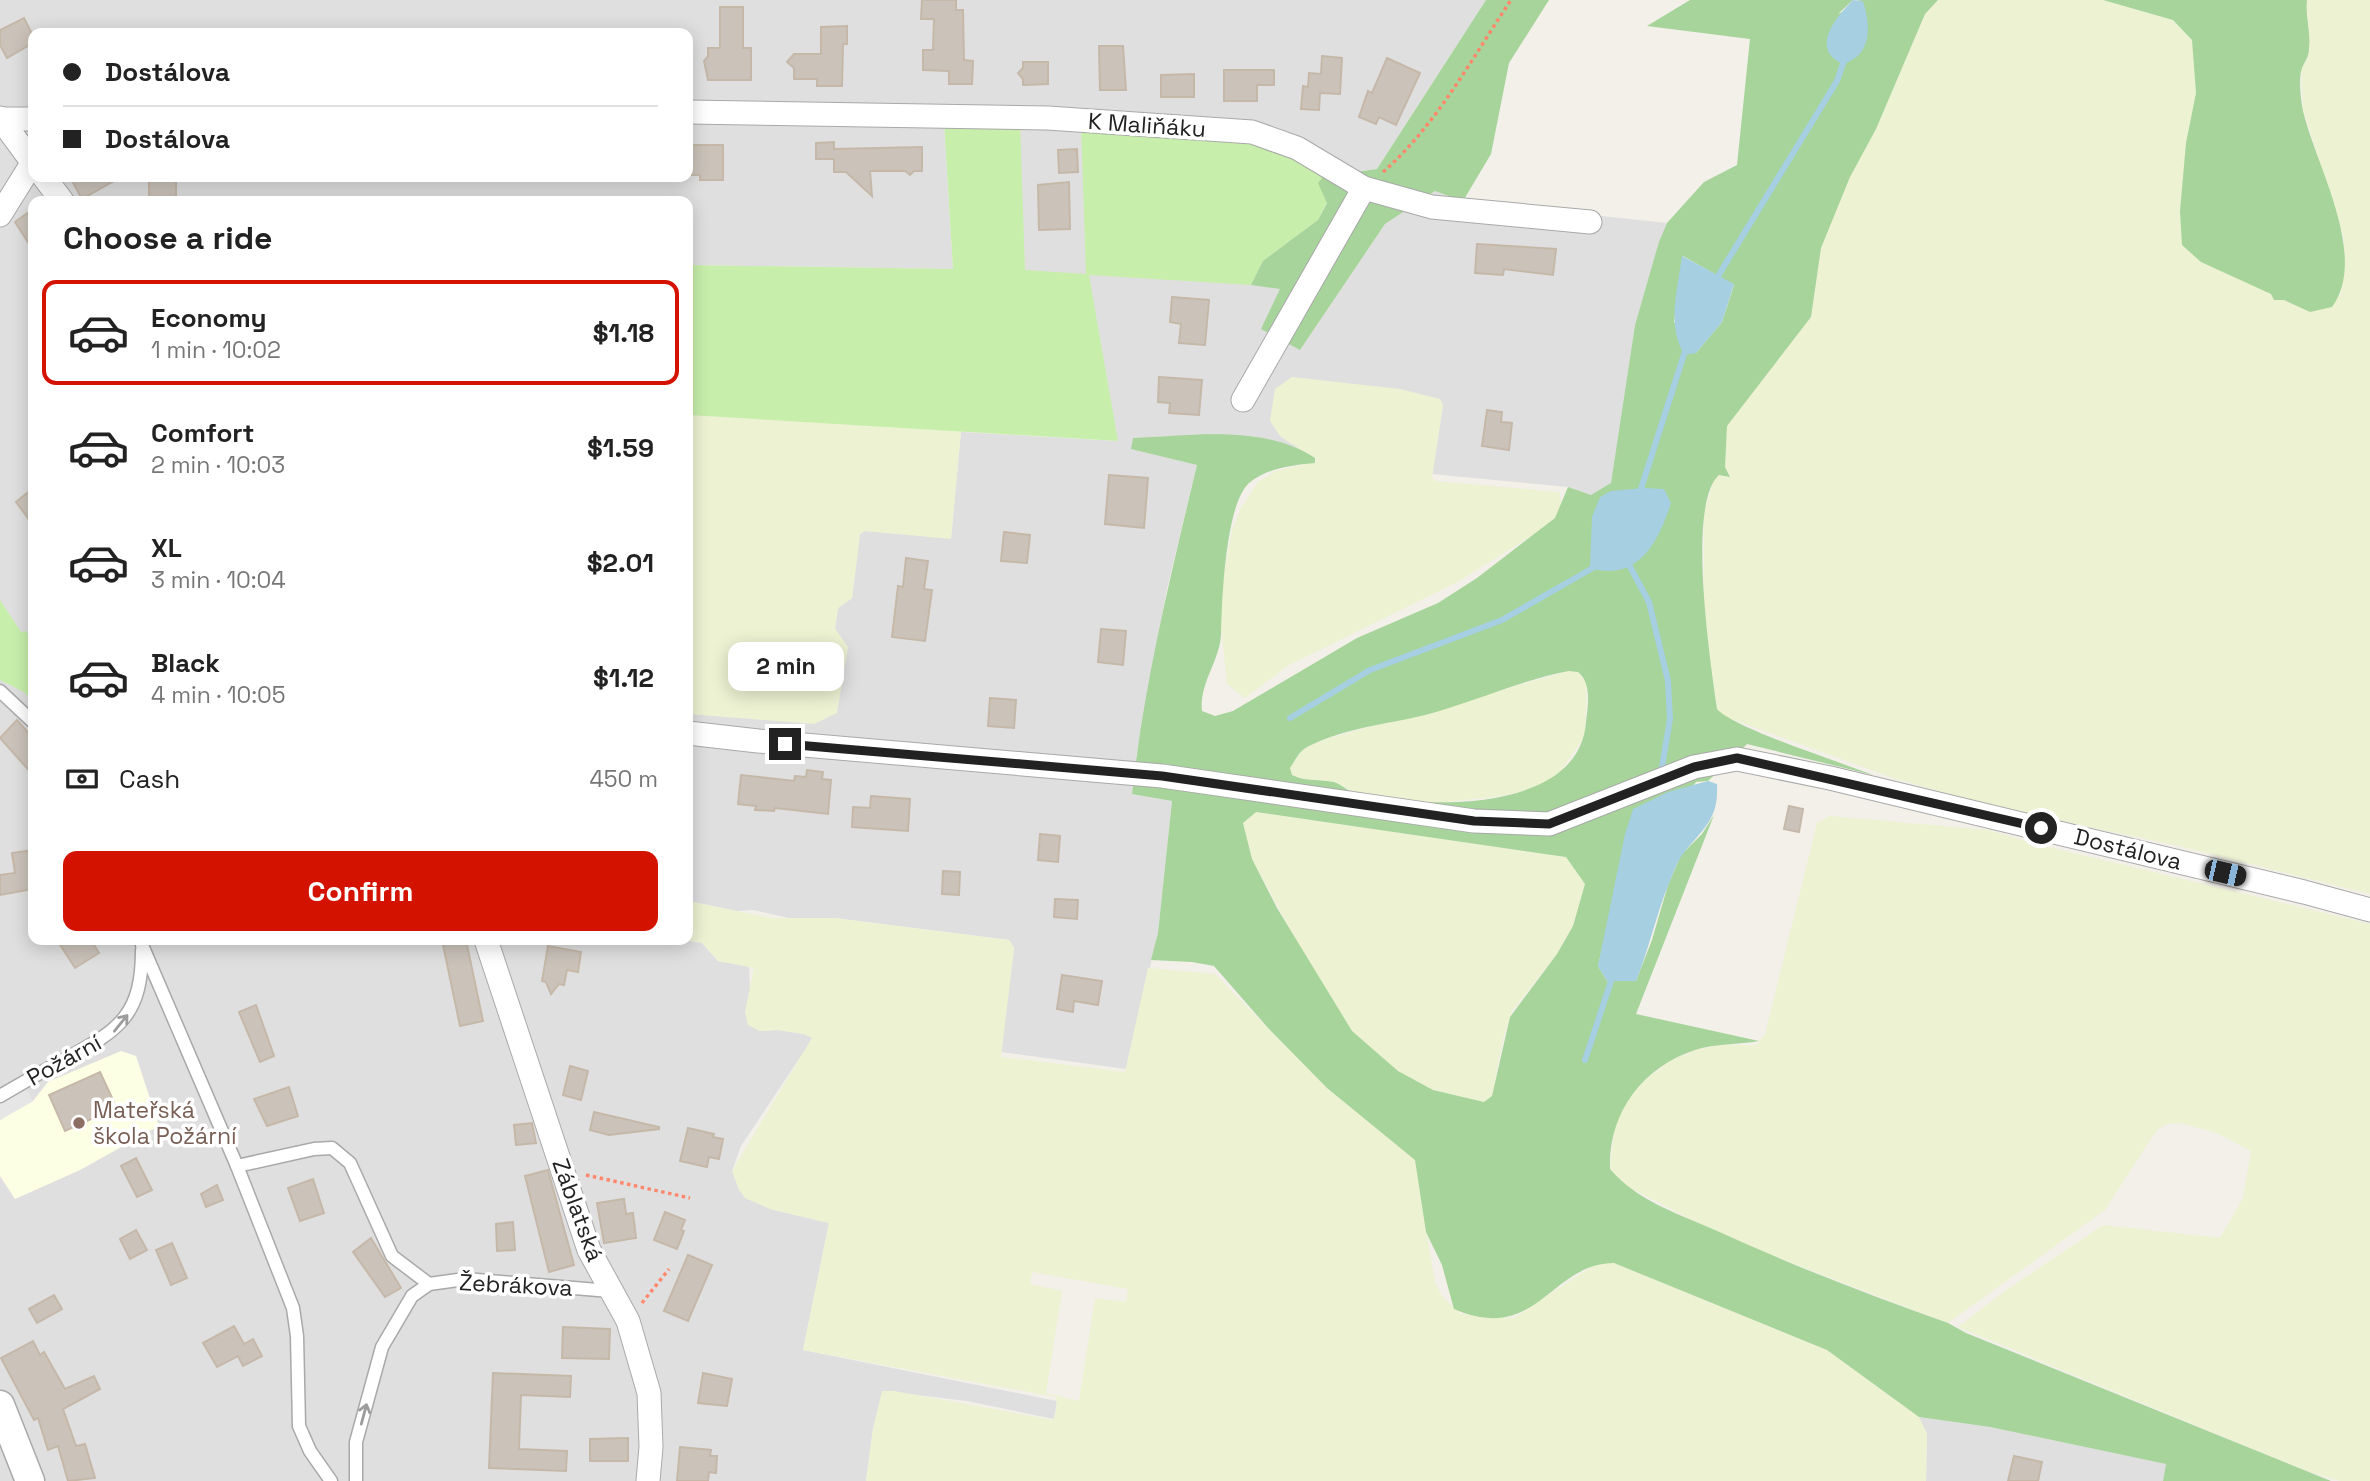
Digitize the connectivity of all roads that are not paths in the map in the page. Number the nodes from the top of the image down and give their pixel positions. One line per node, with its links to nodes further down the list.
1 (693, 112): 6 (street, K Maliňáku)
2 (1, 119): 3 (street); 4 (street)
3 (28, 119)
4 (28, 155)
5 (28, 170): 7 (street)
6 (1364, 188): 8 (street, K Maliňáku); 9 (street)
7 (0, 215)
8 (1590, 222)
9 (1243, 400)
10 (0, 691): 11 (lane)
11 (28, 717)
12 (693, 733): 13 (street, Dostálova)
13 (2370, 911)
14 (142, 945): 17 (lane, Požární, one-way to 14)
15 (143, 945): 18 (lane)
16 (487, 945): 20 (street, Záblatská)
17 (0, 1096)
18 (237, 1166): 19 (lane); 23 (lane)
19 (429, 1284): 20 (lane, Žebrákova); 24 (lane, Žebrákova, one-way to 19)
20 (610, 1291): 25 (street, Záblatská)
21 (0, 1405): 22 (street)
22 (30, 1481)
23 (331, 1481)
24 (356, 1481)
25 (648, 1481)

